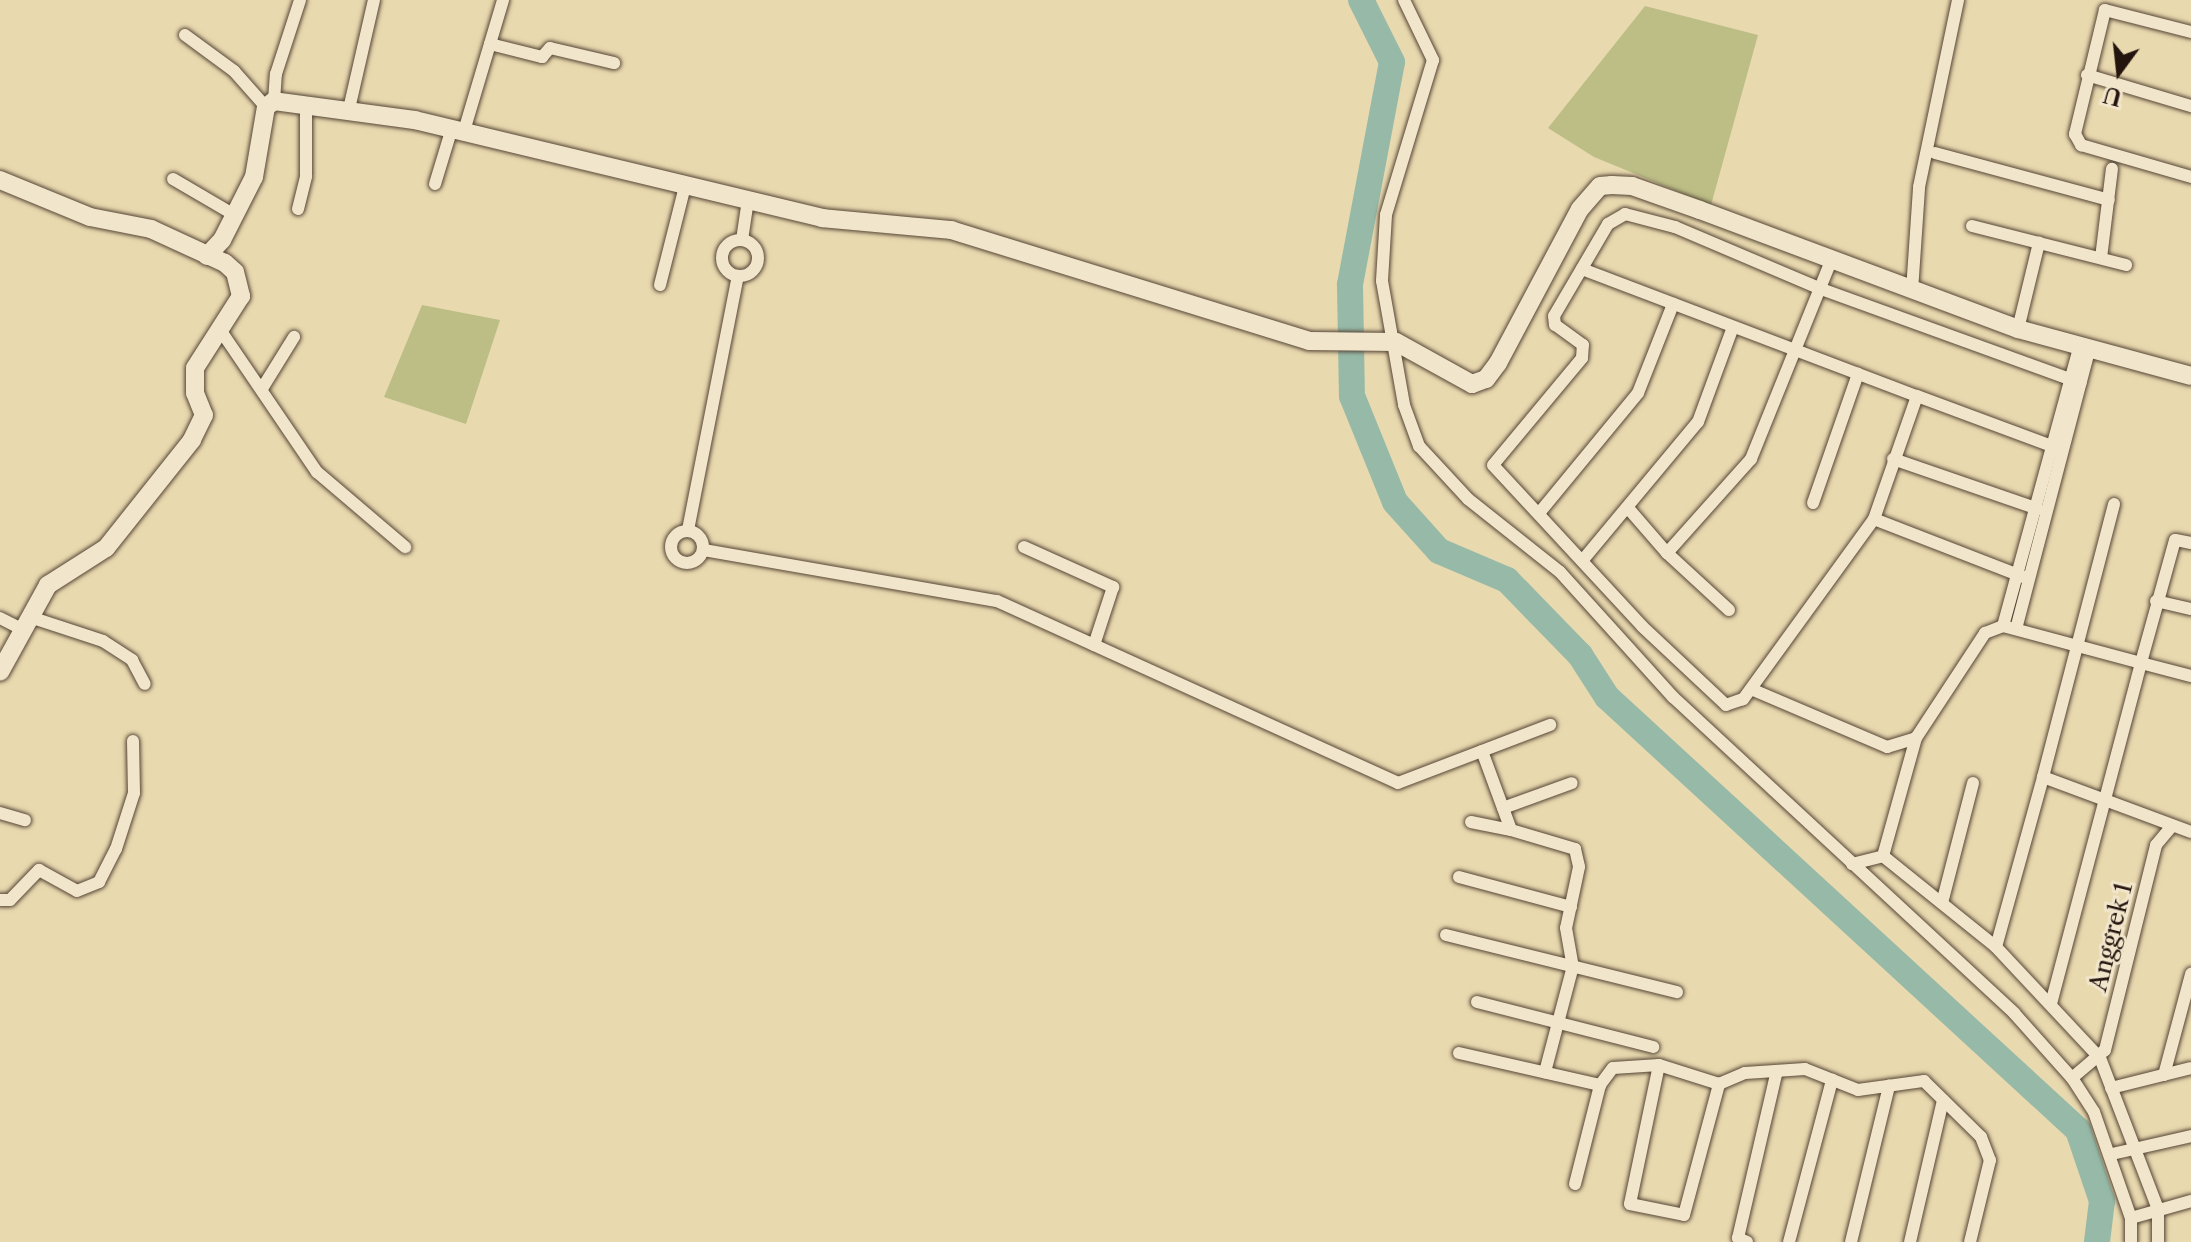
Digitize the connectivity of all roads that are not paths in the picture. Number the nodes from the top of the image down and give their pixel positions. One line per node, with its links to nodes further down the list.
1 (300, 0): 11 (street)
2 (374, 0): 14 (street)
3 (503, 0): 8 (street)
4 (1404, 0): 44 (street)
5 (1958, 0): 38 (street)
6 (2191, 32): 10 (street)
7 (185, 35): 11 (street)
8 (490, 44): 9 (street); 15 (street)
9 (614, 63)
10 (2087, 75): 13 (street); 18 (street)
11 (270, 104): 12 (street); 26 (street)
12 (306, 105): 14 (street); 25 (street)
13 (2191, 106)
14 (349, 109): 15 (street)
15 (458, 129): 21 (street); 22 (street)
16 (1935, 153): 24 (street)
17 (2112, 169): 24 (street)
18 (2191, 177)
19 (173, 179): 26 (street)
20 (0, 180): 30 (street)
21 (435, 184)
22 (685, 186): 23 (street); 36 (street)
23 (748, 200): 28 (street); 44 (street)
24 (2109, 200): 31 (street)
25 (298, 209)
26 (233, 214): 30 (street)
27 (1972, 226): 29 (street)
28 (742, 240): 35 (street); 35 (street)
29 (2039, 243): 31 (street); 41 (street)
30 (207, 256): 42 (street)
31 (2101, 258): 33 (street)
32 (1830, 263): 37 (street); 38 (street); 44 (street)
33 (2126, 265)
34 (1582, 269): 37 (street); 39 (street); 59 (street)
35 (738, 276): 61 (street)
36 (660, 285)
37 (1821, 289): 45 (street); 49 (street)
38 (1912, 291): 41 (street)
39 (1673, 304): 40 (street); 59 (street)
40 (1733, 327): 45 (street); 57 (street)
41 (2018, 329): 46 (street)
42 (221, 331): 50 (street); 73 (street)
43 (294, 337): 50 (street)
44 (1393, 342): 98 (street)
45 (1798, 348): 47 (street); 66 (street)
46 (2084, 349): 48 (street); 49 (street)
47 (1858, 374): 51 (street); 55 (street)
48 (2191, 376)
49 (2075, 382): 52 (street); 53 (street)
50 (263, 387): 63 (street)
51 (1917, 396): 52 (street); 54 (street)
52 (2050, 445): 53 (street); 58 (street)
53 (2063, 450): 58 (street)
54 (1893, 459): 58 (street); 60 (street)
55 (1813, 503)
56 (2114, 504): 76 (street)
57 (1628, 508): 66 (street); 67 (street)
58 (2038, 509): 68 (street)
59 (1540, 512): 67 (street)
60 (1874, 519): 68 (street); 81 (street)
61 (688, 530): 65 (street); 65 (street)
62 (2191, 543): 69 (street)
63 (405, 547)
64 (1024, 547): 75 (street)
65 (704, 550): 75 (street)
66 (1667, 553): 71 (street)
67 (1582, 561): 81 (street)
68 (2020, 576): 74 (street)
69 (2156, 601): 70 (street); 77 (street)
70 (2191, 609)
71 (1729, 610)
72 (0, 618): 73 (street)
73 (26, 623): 78 (street); 80 (street)
74 (2009, 628): 76 (street); 83 (street)
75 (1094, 645): 85 (street)
76 (2075, 649): 77 (street); 86 (street)
77 (2141, 663): 79 (street); 89 (street)
78 (0, 670)
79 (2191, 676)
80 (145, 684)
81 (1751, 689): 83 (street)
82 (1550, 725): 85 (street)
83 (1916, 738): 97 (street)
84 (133, 741): 100 (street)
85 (1482, 751): 90 (street)
86 (2043, 777): 89 (street); 104 (street)
87 (1572, 783): 90 (street)
88 (1973, 783): 101 (street)
89 (2104, 799): 94 (street); 109 (street)
90 (1503, 808): 95 (street)
91 (0, 813): 92 (street)
92 (25, 820)
93 (1471, 822): 95 (street)
94 (2172, 826): 96 (street); 113 (street, Anggrek 1)
95 (1511, 830): 102 (street)
96 (2191, 832)
97 (1883, 856): 98 (street); 101 (street)
98 (1857, 862): 119 (street)
99 (1459, 877): 102 (street)
100 (0, 900)
101 (1942, 903): 104 (street)
102 (1571, 907): 105 (street)
103 (1446, 935): 105 (street)
104 (1996, 947): 109 (street)
105 (1573, 966): 107 (street); 110 (street)
106 (2191, 974): 118 (street)
107 (1677, 992)
108 (1477, 1002): 110 (street)
109 (2051, 1003): 113 (street)
110 (1557, 1023): 111 (street); 117 (street)
111 (1653, 1047)
112 (1459, 1053): 117 (street)
113 (2098, 1059): 119 (street); 124 (street)
114 (1659, 1065): 121 (street); 121 (street); 122 (street)
115 (2191, 1068): 118 (street)
116 (1777, 1071): 120 (street); 121 (street); 133 (street)
117 (1545, 1072): 122 (street)
118 (2164, 1075): 124 (street)
119 (2075, 1076): 128 (street)
120 (1832, 1080): 123 (street); 134 (street)
121 (1719, 1084)
122 (1600, 1085): 129 (street)
123 (1889, 1086): 125 (street); 135 (street)
124 (2111, 1088): 127 (street)
125 (1943, 1100): 136 (street); 137 (street)
126 (2191, 1136): 127 (street)
127 (2138, 1148): 128 (street); 131 (street)
128 (2112, 1154): 132 (street)
129 (1575, 1184)
130 (2191, 1201): 131 (street)
131 (2155, 1210): 132 (street); 139 (street)
132 (2133, 1217): 138 (street)
133 (1747, 1242)
134 (1789, 1242)
135 (1851, 1242)
136 (1910, 1242)
137 (1970, 1242)
138 (2131, 1242)
139 (2158, 1242)

